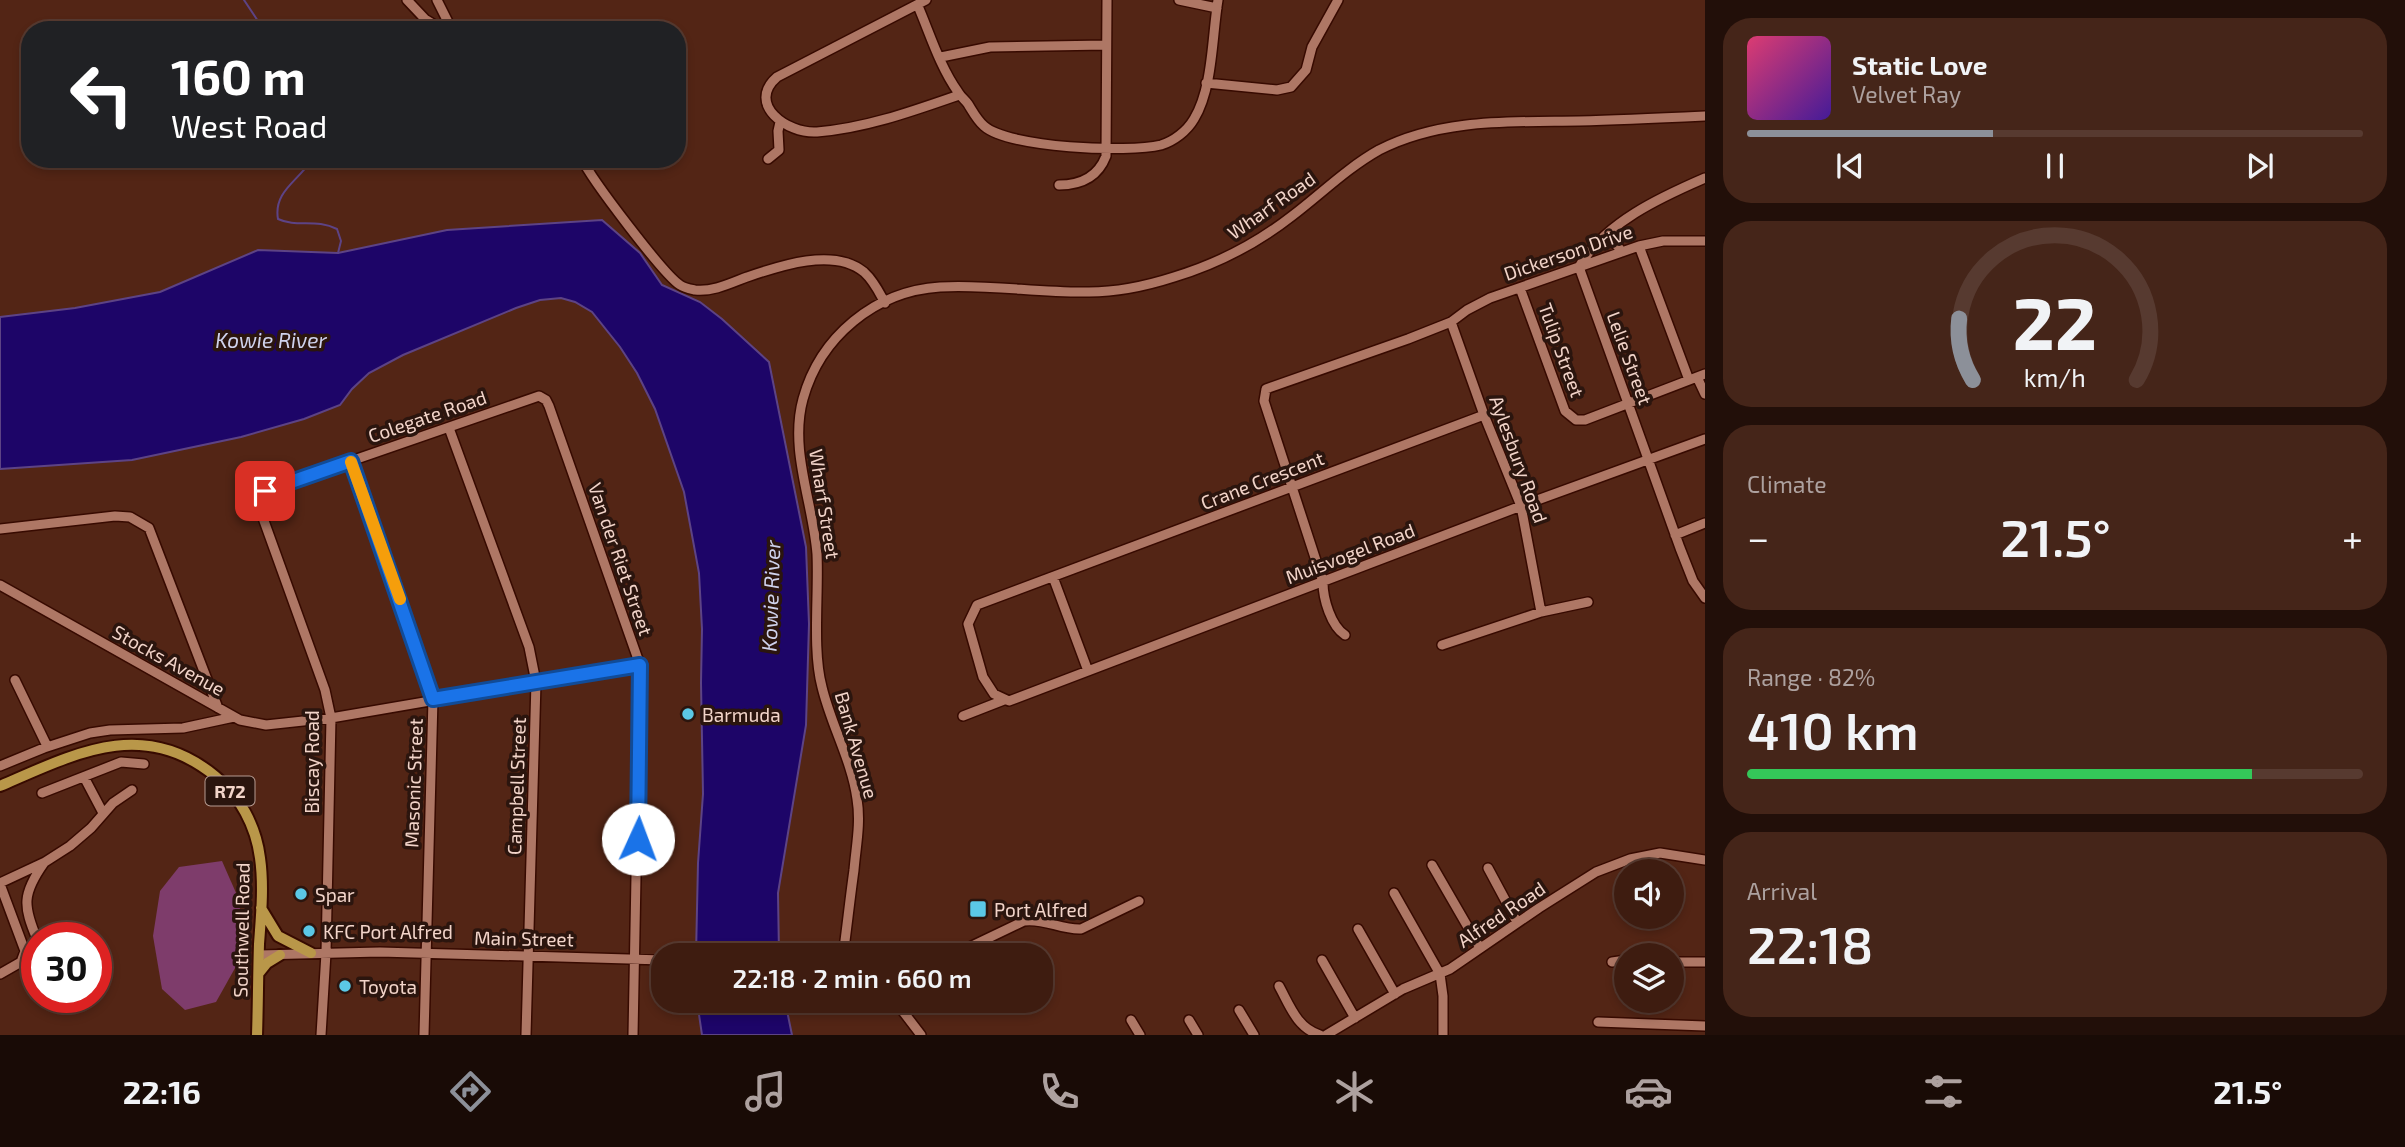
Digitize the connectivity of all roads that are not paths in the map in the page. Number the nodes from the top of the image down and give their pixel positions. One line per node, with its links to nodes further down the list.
1 (407, 0): 8 (street)
2 (437, 0): 9 (street)
3 (1107, 0): 10 (street)
4 (1179, 0): 7 (street)
5 (1338, 0): 12 (street)
6 (922, 3): 11 (street); 15 (street)
7 (1218, 4): 12 (street)
8 (428, 21)
9 (448, 21)
10 (1106, 45): 11 (street); 16 (street)
11 (940, 57): 13 (street)
12 (1206, 83): 16 (street)
13 (959, 95): 15 (street); 16 (street)
14 (1705, 116): 27 (street, Wharf Road)
15 (780, 122): 17 (street)
16 (1106, 149): 20 (street)
17 (768, 159)
18 (588, 168): 27 (street)
19 (1705, 178): 21 (street)
20 (1059, 185)
21 (1608, 234): 24 (street); 25 (street)
22 (1705, 241): 23 (street, Dickerson Drive)
23 (1639, 246): 24 (street, Dickerson Drive); 29 (street)
24 (1622, 252): 25 (street, Dickerson Drive)
25 (1579, 267): 26 (street, Dickerson Drive); 32 (street, Lelie Street)
26 (1520, 288): 28 (street, Dickerson Drive); 32 (street, Tulip Street)
27 (886, 303): 34 (street, Wharf Road)
28 (1451, 322): 33 (street, Aylesbury Road); 39 (street, Dickerson Drive)
29 (1697, 377): 30 (street); 32 (street)
30 (1705, 394)
31 (532, 396): 35 (street, Colegate Road); 53 (street, Van der Riet Street)
32 (1628, 404): 37 (street, Lelie Street)
33 (1484, 415): 39 (street, Crane Crescent); 41 (street, Aylesbury Road)
34 (798, 427): 54 (street, Wharf Street)
35 (449, 428): 38 (street, Colegate Road); 57 (street, Campbell Street)
36 (1705, 439): 37 (street, Muisvogel Road)
37 (1649, 460): 41 (street, Muisvogel Road); 44 (street, Lelie Street)
38 (351, 461): 40 (street, Colegate Road); 58 (street, Masonic Street)
39 (1290, 488): 45 (street, Crane Crescent); 46 (street)
40 (259, 501): 63 (street, Biscay Road)
41 (1521, 506): 46 (street, Muisvogel Road); 50 (street, Aylesbury Road)
42 (1705, 523): 44 (street)
43 (0, 528): 60 (street)
44 (1675, 534): 48 (street, Lelie Street)
45 (1053, 577): 55 (street); 59 (street, Crane Crescent)
46 (1323, 582): 51 (street); 55 (street, Muisvogel Road)
47 (0, 585): 60 (street, Stocks Avenue)
48 (1705, 598)
49 (1588, 602): 50 (street)
50 (1541, 612): 52 (street)
51 (1345, 635)
52 (1442, 645)
53 (640, 665): 57 (street, Stocks Avenue); 92 (street, Van der Riet Street)
54 (819, 670): 83 (street, Bank Avenue)
55 (1088, 671): 59 (street, Muisvogel Road)
56 (15, 680): 64 (street)
57 (536, 682): 58 (street, Stocks Avenue); 91 (street, Campbell Street)
58 (433, 699): 63 (street, Stocks Avenue); 88 (street, Masonic Street)
59 (1006, 700): 61 (street, Muisvogel Road)
60 (218, 708): 62 (street, Stocks Avenue)
61 (963, 716)
62 (234, 717): 63 (street, Stocks Avenue); 64 (street)
63 (331, 718): 87 (street, Biscay Road)
64 (47, 746): 66 (street)
65 (144, 764): 67 (street)
66 (0, 766)
67 (83, 776): 70 (street); 71 (street)
68 (0, 786): 79 (main road, Southwell Road / R72)
69 (132, 790): 71 (street)
70 (42, 793)
71 (103, 813): 73 (street)
72 (1705, 860): 81 (street, Alfred Road)
73 (44, 862): 76 (street); 80 (street)
74 (1432, 865): 85 (street)
75 (1488, 868): 81 (street)
76 (0, 883): 98 (street)
77 (1394, 893): 99 (street)
78 (1139, 901): 84 (street)
79 (261, 908): 86 (main road); 89 (main road, Southwell Road / R72)
80 (30, 922)
81 (1517, 922): 85 (street, Alfred Road)
82 (1359, 929): 101 (street)
83 (845, 943)
84 (978, 943)
85 (1480, 948): 99 (street, Alfred Road)
86 (311, 953): 87 (street, Main Street); 90 (street, Main Street)
87 (326, 953): 88 (street, Main Street); 110 (street, Biscay Road)
88 (425, 954): 91 (street, Main Street); 111 (street, Masonic Street)
89 (259, 955): 90 (street, Main Street); 97 (main road, Southwell Road / R72)
90 (280, 955): 97 (main road)
91 (528, 955): 92 (street, Main Street); 112 (street, Campbell Street)
92 (634, 959): 93 (street, Main Street); 113 (street, Van der Riet Street)
93 (651, 960)
94 (1322, 960): 104 (street)
95 (1684, 962): 96 (street)
96 (1705, 962)
97 (259, 973): 109 (main road, Southwell Road / R72)
98 (0, 974)
99 (1440, 975): 101 (street, Alfred Road); 120 (street)
100 (1279, 986): 118 (street)
101 (1395, 994): 104 (street, Alfred Road)
102 (1239, 1010): 117 (street)
103 (904, 1013): 114 (street)
104 (1355, 1018): 119 (street, Alfred Road)
105 (1131, 1020): 115 (street)
106 (1189, 1020): 116 (street)
107 (1598, 1022): 108 (street)
108 (1705, 1026)
109 (257, 1035)
110 (321, 1035)
111 (424, 1035)
112 (526, 1035)
113 (633, 1035)
114 (921, 1035)
115 (1140, 1035)
116 (1198, 1035)
117 (1254, 1035)
118 (1320, 1035)
119 (1326, 1035)
120 (1443, 1035)

